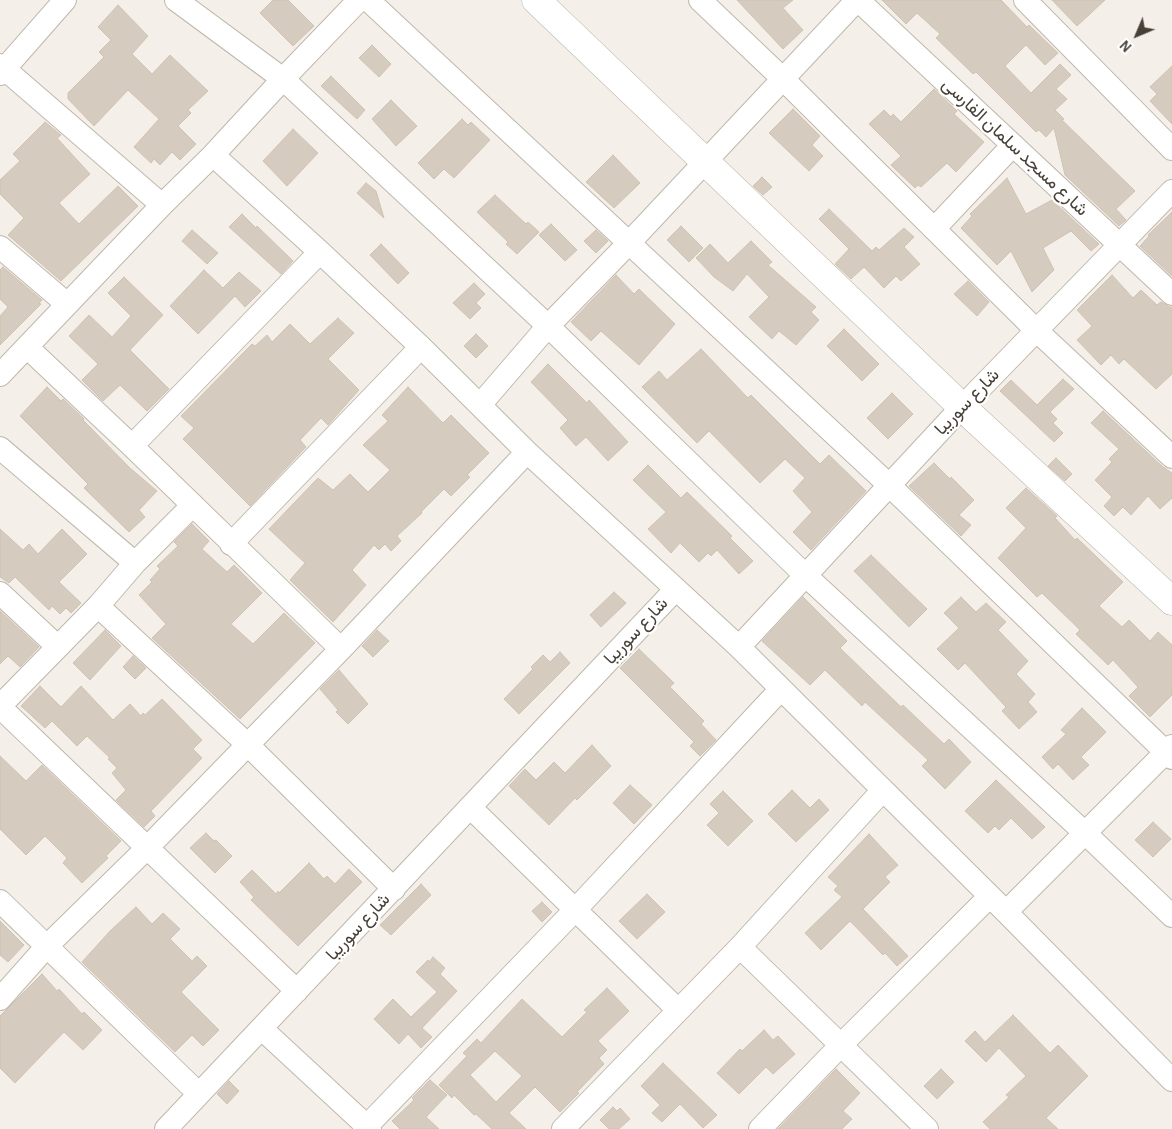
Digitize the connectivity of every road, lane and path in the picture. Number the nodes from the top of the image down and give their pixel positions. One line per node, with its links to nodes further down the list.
1 (65, 0): 9 (street)
2 (176, 0): 10 (street)
3 (359, 0): 10 (street)
4 (368, 0): 19 (street)
5 (536, 0): 15 (street)
6 (700, 0): 11 (street)
7 (858, 0): 11 (street); 12 (street, شارع مسجد سلمان الفارسى)
8 (1025, 0): 13 (street)
9 (2, 69): 17 (street)
10 (283, 79): 14 (street); 25 (street)
11 (783, 79): 15 (street); 18 (street)
12 (1013, 145): 18 (street); 20 (street, شارع مسجد سلمان الفارسى)
13 (1172, 149)
14 (214, 155): 17 (street); 22 (street)
15 (705, 162): 19 (street); 31 (street)
16 (1172, 191): 20 (street, شارع سوريبا)
17 (162, 205): 24 (street)
18 (934, 228): 26 (street)
19 (628, 244): 25 (street); 36 (street)
20 (1120, 244): 23 (street, شارع مسجد سلمان الفارسى); 26 (street, شارع سوريبا)
21 (0, 247): 24 (street)
22 (320, 252): 28 (street); 32 (street)
23 (1172, 294)
24 (67, 304): 27 (street)
25 (548, 326): 30 (street); 40 (street)
26 (1036, 330): 31 (street, شارع سوريبا); 35 (street)
27 (27, 347): 29 (street); 32 (street)
28 (421, 347): 30 (street); 38 (street)
29 (0, 375)
30 (480, 405): 34 (street)
31 (962, 407): 36 (street, شارع سوريبا); 43 (street)
32 (132, 446): 37 (street)
33 (0, 448): 39 (street)
34 (528, 452): 41 (street); 47 (street)
35 (1172, 457)
36 (889, 485): 40 (street, شارع سوريبا); 51 (street)
37 (192, 505): 38 (street); 39 (street)
38 (231, 544): 47 (street)
39 (135, 564): 44 (street)
40 (804, 575): 45 (street, شارع سوريبا); 54 (street)
41 (676, 589): 45 (street, شارع سوريبا); 53 (street, شارع سوريبا)
42 (0, 593): 46 (street)
43 (1172, 601)
44 (98, 606): 46 (street); 50 (street)
45 (739, 647): 48 (street)
46 (58, 648): 49 (street)
47 (341, 649): 50 (street)
48 (781, 688): 52 (street); 59 (street)
49 (0, 706): 55 (street)
50 (248, 745): 55 (street); 56 (street)
51 (1170, 752): 54 (street)
52 (883, 790): 57 (street); 63 (street)
53 (470, 807): 56 (street, شارع سوريبا); 59 (street)
54 (1085, 832): 60 (street); 61 (street)
55 (147, 848): 62 (street); 64 (street)
56 (394, 889): 64 (street, شارع سوريبا)
57 (990, 896): 60 (street); 68 (street)
58 (0, 901): 62 (street)
59 (576, 909): 66 (street); 71 (street)
60 (1006, 912): 69 (street)
61 (1172, 916)
62 (48, 946): 65 (street); 70 (street)
63 (740, 947): 66 (street); 68 (street)
64 (297, 991): 67 (street, شارع سوريبا)
65 (0, 999)
66 (678, 1010): 73 (street)
67 (262, 1029): 70 (street, شارع سوريبا); 71 (street)
68 (841, 1045): 74 (street); 75 (street)
69 (1172, 1080)
70 (199, 1094): 72 (street, شارع سوريبا)
71 (367, 1128)
72 (166, 1129)
73 (563, 1129)
74 (760, 1129)
75 (927, 1129)

